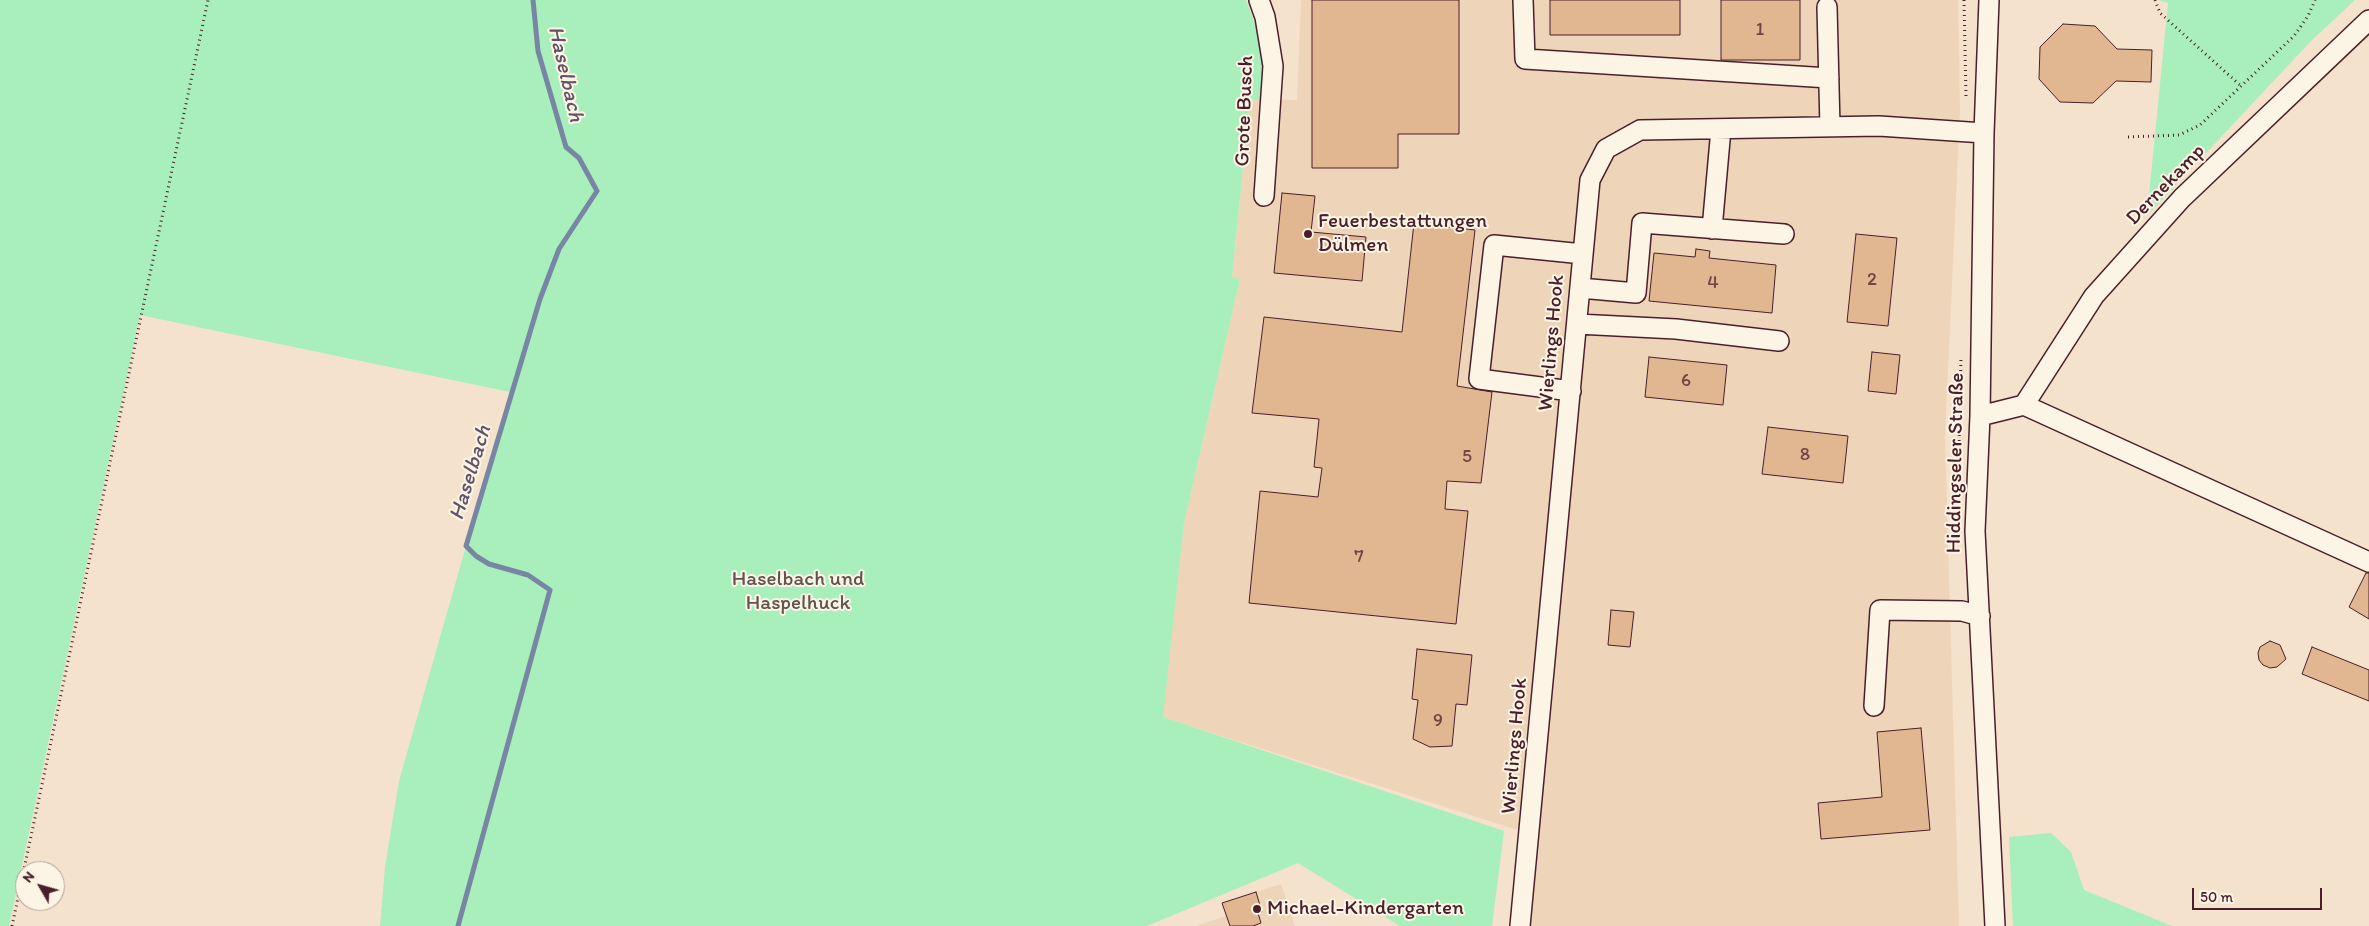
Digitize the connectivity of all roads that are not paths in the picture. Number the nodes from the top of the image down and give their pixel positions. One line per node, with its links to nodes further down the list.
1 (1259, 0): 10 (street, Grote Busch)
2 (1523, 0): 6 (street)
3 (1988, 0): 9 (street, Hiddingseler Straße)
4 (1827, 7): 6 (street)
5 (2369, 20): 18 (street, Dernekamp)
6 (1829, 78): 7 (street)
7 (1830, 127): 8 (street, Wierlings Hook); 9 (street, Wierlings Hook)
8 (1721, 129): 11 (street); 13 (street, Wierlings Hook)
9 (1984, 133): 19 (street, Hiddingseler Straße)
10 (1264, 196)
11 (1712, 228): 12 (street); 14 (street)
12 (1784, 234)
13 (1583, 254): 14 (street, Wierlings Hook); 17 (street)
14 (1580, 288): 15 (street, Wierlings Hook)
15 (1577, 324): 16 (street); 17 (street, Wierlings Hook)
16 (1779, 340)
17 (1571, 392): 23 (street, Wierlings Hook)
18 (2024, 405): 19 (street); 20 (street)
19 (1980, 416): 21 (street, Hiddingseler Straße)
20 (2369, 562)
21 (1980, 616): 22 (street); 24 (street, Hiddingseler Straße)
22 (1874, 706)
23 (1520, 926)
24 (1995, 926)

